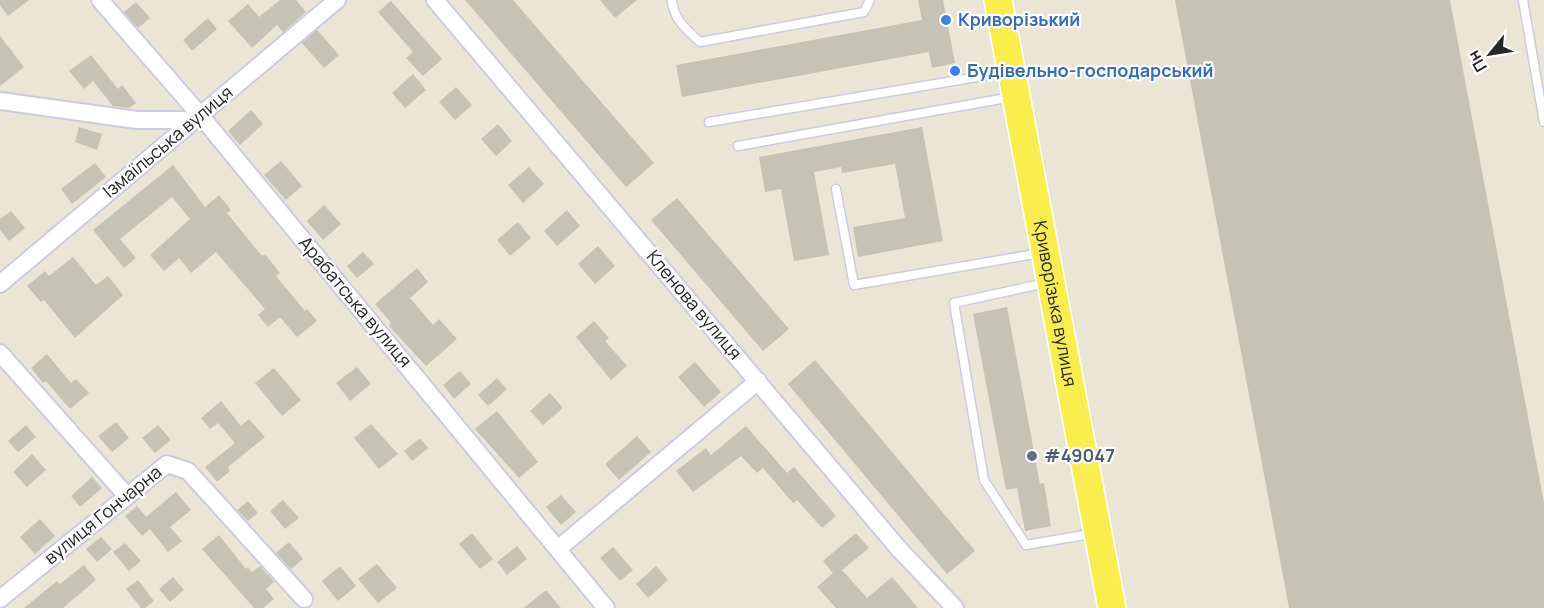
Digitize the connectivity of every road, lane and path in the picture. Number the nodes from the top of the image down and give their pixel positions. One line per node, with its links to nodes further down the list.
1 (100, 0): 10 (street, Арабатська вулиця)
2 (337, 0): 10 (street, Ізмаїльська вулиця)
3 (435, 0): 19 (street, Кленова вулиця)
4 (672, 0): 5 (lane)
5 (870, 0)
6 (998, 0): 8 (main road, Криворізька вулиця)
7 (1523, 0): 12 (lane)
8 (1013, 84): 11 (lane); 13 (lane); 15 (main road, Криворізька вулиця)
9 (0, 101): 10 (street)
10 (197, 118): 17 (street, Ізмаїльська вулиця); 22 (street, Арабатська вулиця)
11 (709, 122)
12 (1544, 122)
13 (738, 146)
14 (836, 189): 15 (lane)
15 (1044, 253): 16 (main road, Криворізька вулиця)
16 (1050, 283): 21 (main road, Криворізька вулиця); 21 (lane)
17 (0, 284)
18 (0, 352): 20 (street)
19 (758, 381): 22 (street); 26 (street, Кленова вулиця)
20 (126, 495): 23 (street, вулиця Гончарна); 24 (street, вулиця Гончарна)
21 (1096, 532): 27 (main road, Криворізька вулиця)
22 (559, 548): 25 (street, Арабатська вулиця)
23 (0, 599)
24 (304, 599)
25 (606, 608)
26 (955, 608)
27 (1112, 608)

